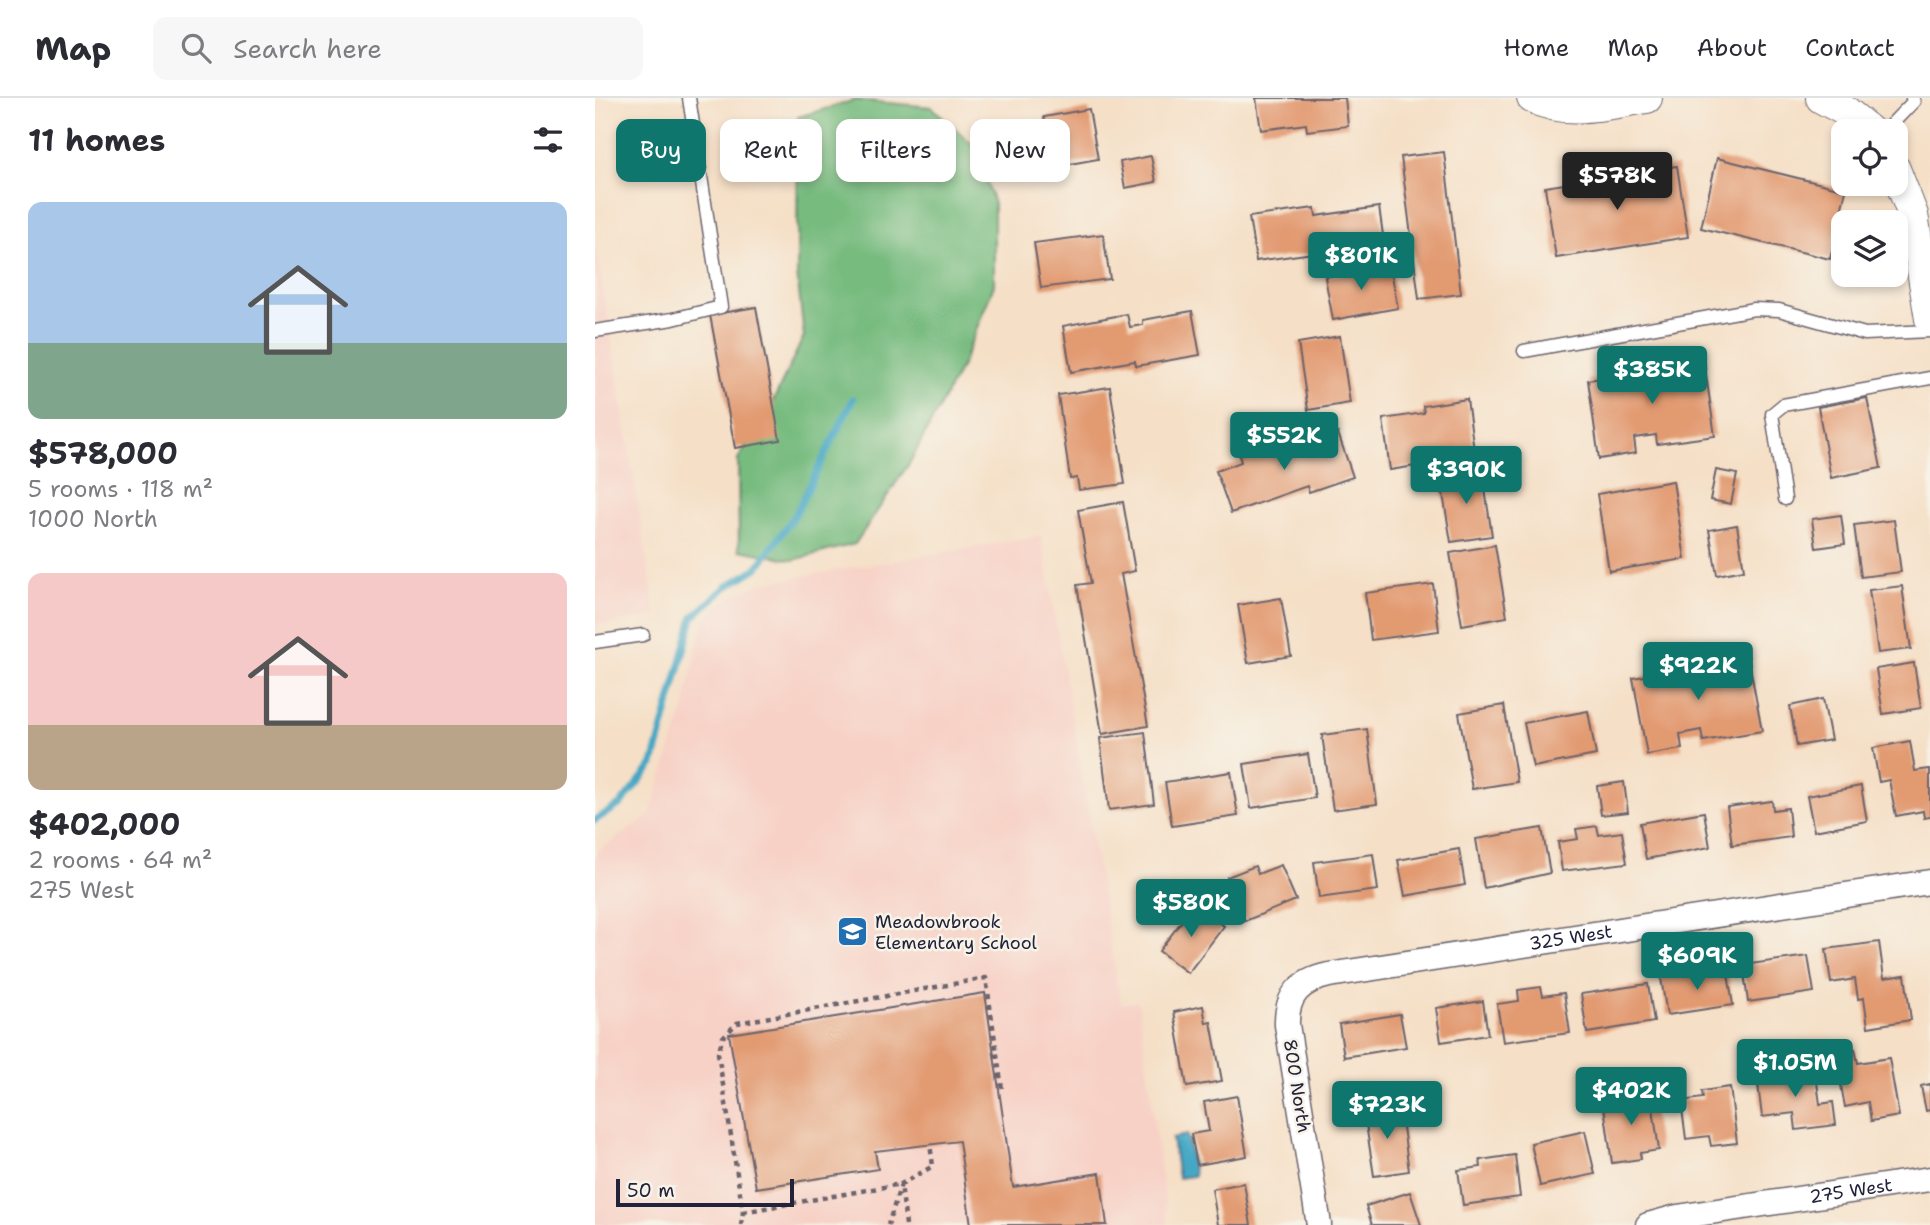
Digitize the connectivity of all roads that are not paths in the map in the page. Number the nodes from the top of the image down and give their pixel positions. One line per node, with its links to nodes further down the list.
1 (689, 98): 10 (lane)
2 (1532, 98): 3 (street)
3 (1647, 98)
4 (1821, 98): 6 (street)
5 (1914, 99): 7 (lane)
6 (1855, 119)
7 (1896, 119)
8 (1906, 196): 9 (street)
9 (1930, 319)
10 (595, 331)
11 (1930, 331): 12 (lane)
12 (1524, 351)
13 (1930, 378): 14 (lane)
14 (1785, 499)
15 (643, 635): 16 (lane)
16 (595, 642)
17 (1930, 882): 18 (street, 325 West)
18 (1296, 989): 21 (street, 800 North)
19 (1930, 1179): 20 (street, 275 West)
20 (1762, 1215): 22 (street, 275 West)
21 (1319, 1225)
22 (1648, 1225)

